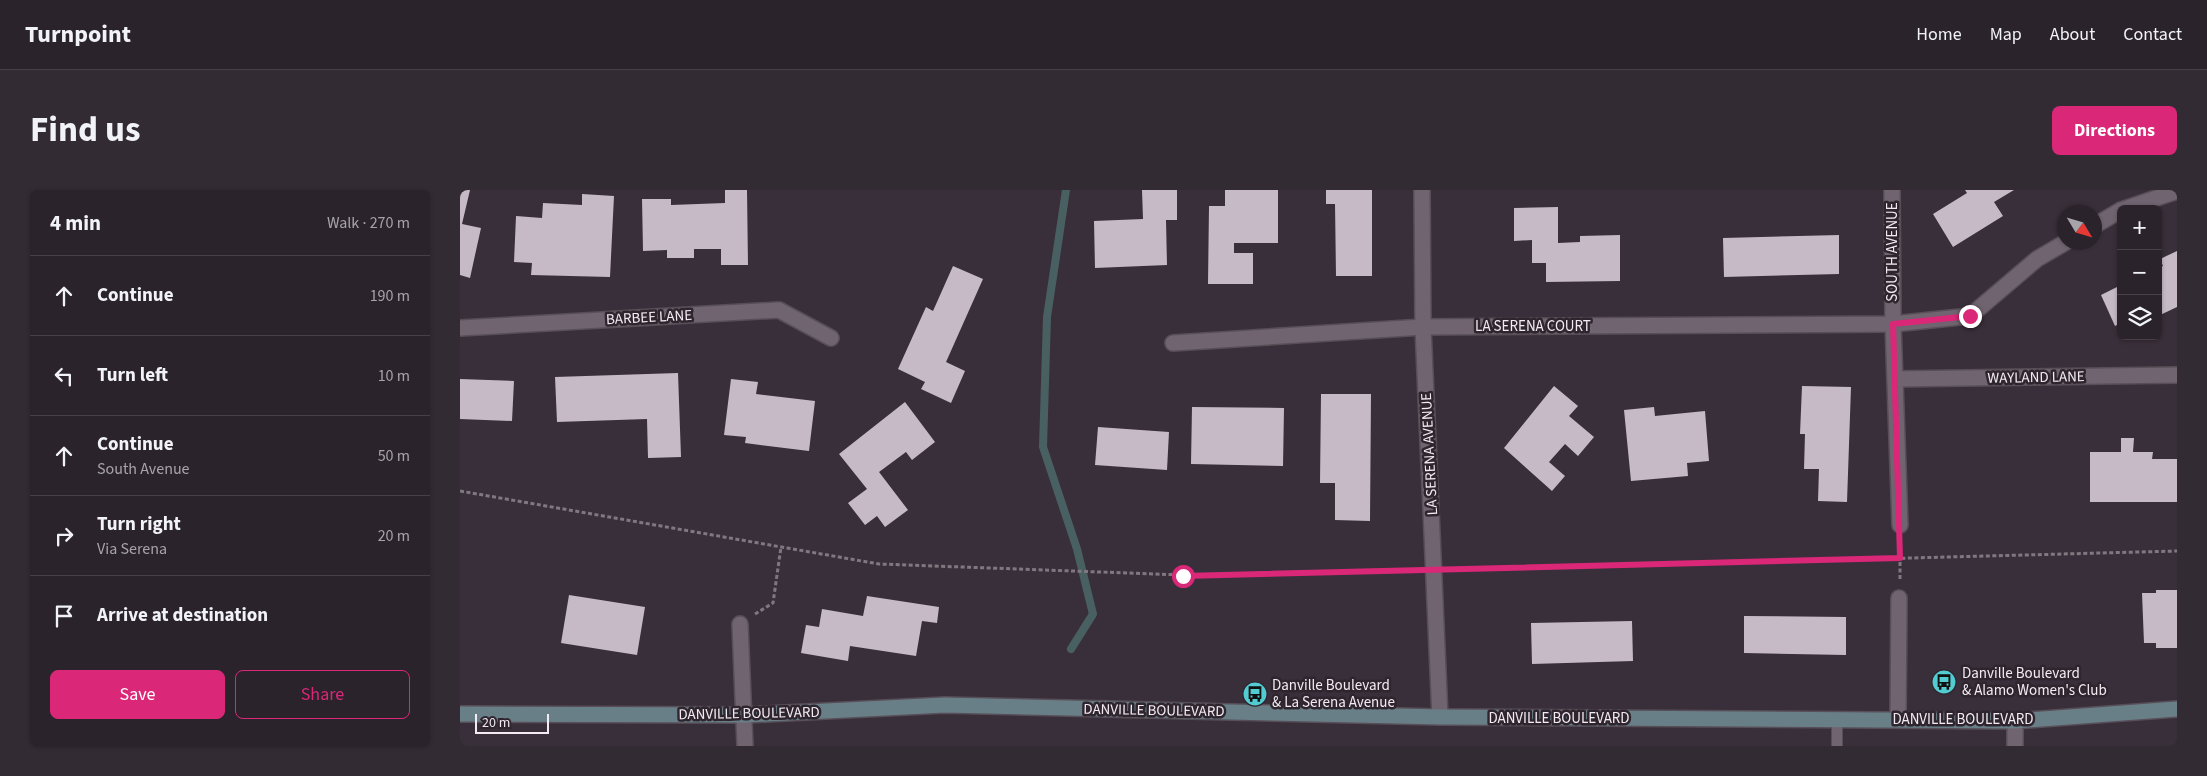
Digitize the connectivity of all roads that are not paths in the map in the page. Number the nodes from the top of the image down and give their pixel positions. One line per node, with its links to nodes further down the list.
1 (1422, 190): 9 (street, LA SERENA AVENUE)
2 (1892, 190): 8 (street, SOUTH AVENUE)
3 (2177, 191): 4 (street)
4 (2136, 205)
5 (2117, 213): 6 (street)
6 (2102, 221)
7 (2057, 247): 8 (street, LA SERENA COURT)
8 (1893, 324): 9 (street, LA SERENA COURT); 14 (street, SOUTH AVENUE)
9 (1423, 327): 12 (street, LA SERENA COURT); 21 (street, LA SERENA AVENUE)
10 (460, 328): 11 (street, BARBEE LANE)
11 (831, 338)
12 (1173, 343)
13 (2177, 376): 14 (street, WAYLAND LANE)
14 (1895, 378): 15 (street, SOUTH AVENUE)
15 (1900, 525)
16 (1900, 598): 23 (street)
17 (740, 624): 20 (street)
18 (2177, 709): 24 (main road, DANVILLE BOULEVARD)
19 (460, 714): 20 (main road, DANVILLE BOULEVARD)
20 (745, 715): 21 (main road, DANVILLE BOULEVARD); 25 (street)
21 (1440, 717): 22 (main road, DANVILLE BOULEVARD)
22 (1837, 718): 23 (main road, DANVILLE BOULEVARD); 26 (lane)
23 (1898, 719): 24 (main road, DANVILLE BOULEVARD)
24 (2015, 721): 27 (street)
25 (746, 746)
26 (1837, 746)
27 (2015, 746)

